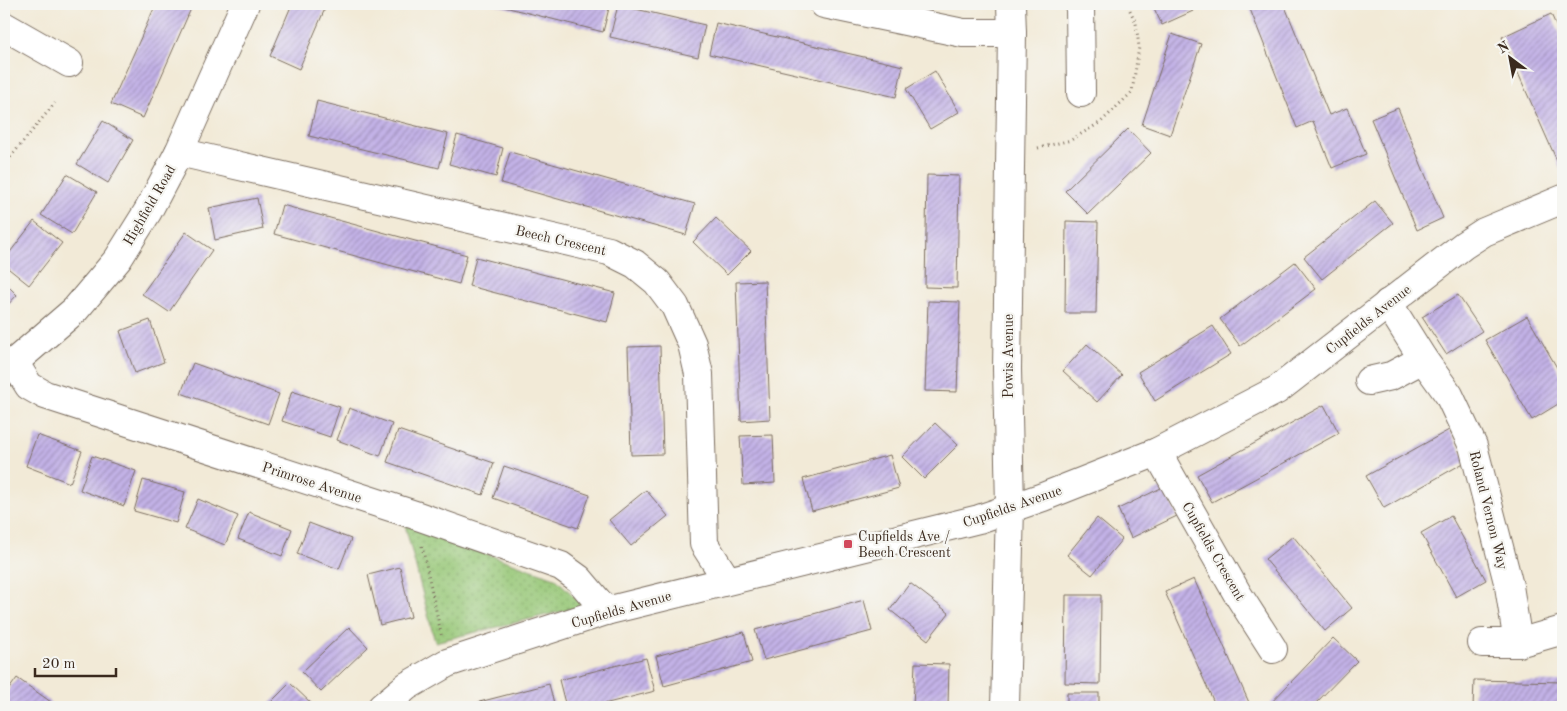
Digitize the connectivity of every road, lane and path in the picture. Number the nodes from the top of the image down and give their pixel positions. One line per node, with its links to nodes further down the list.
1 (245, 4): 10 (street, Highfield Road)
2 (824, 4): 6 (street)
3 (1011, 4): 6 (street, Powis Avenue)
4 (1080, 4): 8 (street)
5 (4, 26): 7 (street)
6 (1012, 34): 18 (street, Powis Avenue)
7 (69, 63)
8 (1081, 93)
9 (55, 103): 11 (path)
10 (179, 152): 15 (street, Highfield Road); 20 (street, Beech Crescent)
11 (4, 165)
12 (1563, 199): 13 (street, Cupfields Avenue)
13 (1388, 303): 14 (street, Roland Vernon Way); 17 (street, Cupfields Avenue)
14 (1423, 359): 16 (street); 24 (street, Roland Vernon Way)
15 (9, 367): 19 (street, Primrose Avenue)
16 (1369, 381)
17 (1157, 452): 18 (street, Cupfields Avenue); 25 (street, Cupfields Crescent)
18 (1010, 507): 20 (street, Cupfields Avenue); 28 (street, Powis Avenue)
19 (415, 516): 21 (street, Primrose Avenue); 26 (path)
20 (727, 580): 21 (street, Cupfields Avenue)
21 (606, 611): 26 (street, Cupfields Avenue)
22 (1563, 630): 24 (street)
23 (1482, 643): 24 (street)
24 (1518, 643)
25 (1273, 649)
26 (447, 663): 27 (street, Cupfields Avenue)
27 (382, 707)
28 (1005, 707)

